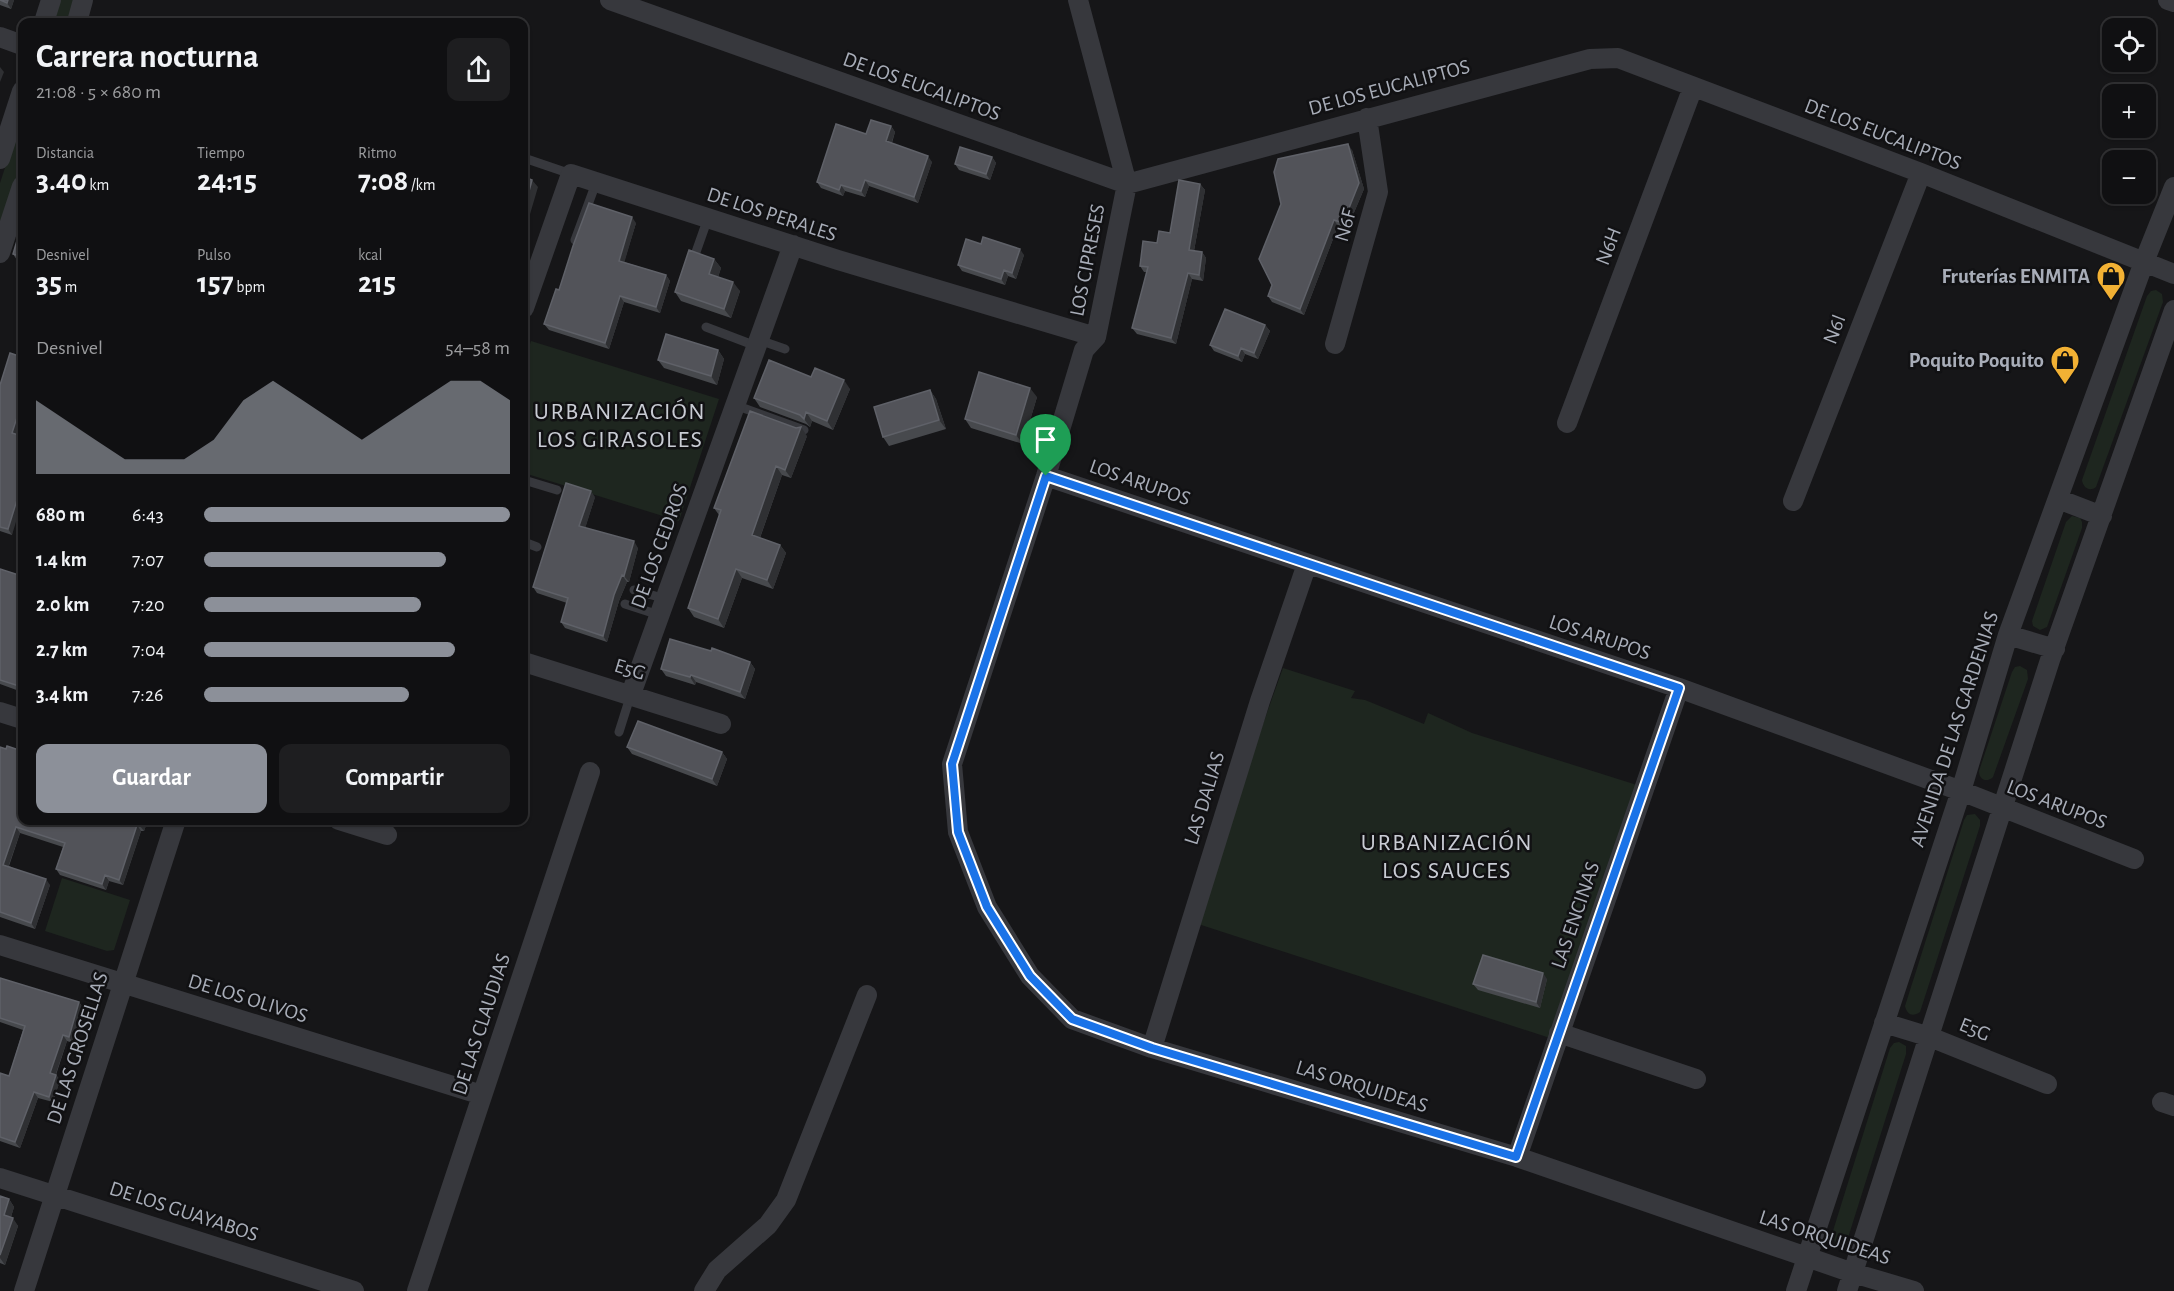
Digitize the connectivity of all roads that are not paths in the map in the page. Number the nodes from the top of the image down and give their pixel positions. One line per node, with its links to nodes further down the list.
1 (51, 0): 7 (street)
2 (83, 0): 8 (street)
3 (610, 0): 19 (street, DE LOS EUCALIPTOS)
4 (1078, 0): 19 (street, LOS CIPRESES)
5 (2168, 0): 6 (street)
6 (2174, 2)
7 (45, 18)
8 (77, 18)
9 (0, 38): 10 (street)
10 (18, 44)
11 (1693, 87): 13 (street, DE LOS EUCALIPTOS); 16 (street, DE LOS EUCALIPTOS); 37 (street, N6H)
12 (18, 103): 14 (street)
13 (1367, 118): 19 (street, DE LOS EUCALIPTOS); 34 (street, N6F)
14 (0, 159)
15 (528, 159): 17 (lane)
16 (1921, 173): 27 (street, DE LOS EUCALIPTOS); 43 (street, N6I)
17 (571, 174): 18 (street, DE LOS PERALES); 29 (street)
18 (596, 183): 22 (street, DE LOS PERALES); 23 (lane)
19 (1127, 184): 32 (street, LOS CIPRESES)
20 (2174, 187): 27 (street, AVENIDA DE LAS GARDENIAS)
21 (18, 198): 26 (street)
22 (708, 218): 24 (street, DE LOS PERALES); 25 (lane)
23 (575, 240)
24 (793, 246): 32 (street, DE LOS PERALES); 33 (street, DE LOS CEDROS)
25 (696, 252)
26 (0, 253)
27 (2144, 262): 28 (street, DE LOS EUCALIPTOS); 42 (street, AVENIDA DE LAS GARDENIAS)
28 (2174, 274)
29 (528, 291)
30 (2174, 310): 44 (street)
31 (706, 327): 33 (lane)
32 (1096, 337): 39 (street, LOS CIPRESES)
33 (758, 343): 35 (lane); 36 (street, DE LOS CEDROS)
34 (1335, 344)
35 (785, 350)
36 (735, 405): 38 (lane); 50 (street, DE LOS CEDROS)
37 (1567, 423)
38 (804, 430)
39 (1046, 476): 47 (street, LOS ARUPOS); 60 (street, LOS CIPRESES)
40 (528, 481): 41 (lane)
41 (557, 490)
42 (2058, 500): 44 (street); 51 (street, AVENIDA DE LAS GARDENIAS)
43 (1793, 501)
44 (2102, 516): 52 (street)
45 (528, 544): 46 (lane)
46 (537, 547)
47 (1307, 564): 54 (street, LOS ARUPOS); 74 (street, LAS DALIAS)
48 (634, 590): 50 (lane)
49 (625, 604): 50 (lane)
50 (662, 607): 55 (street, DE LOS CEDROS)
51 (2008, 635): 52 (street); 62 (street, AVENIDA DE LAS GARDENIAS)
52 (2055, 649): 63 (street)
53 (528, 663): 55 (street, E5G)
54 (1679, 688): 62 (street, LOS ARUPOS); 72 (street, LAS ENCINAS)
55 (631, 694): 58 (street, E5G); 59 (lane)
56 (0, 712): 57 (street)
57 (18, 718)
58 (721, 724)
59 (619, 732)
60 (952, 764): 74 (street, LAS ORQUIDEAS)
61 (590, 772): 77 (street, DE LAS CLAUDIAS)
62 (1961, 791): 63 (street, LOS ARUPOS); 71 (street, AVENIDA DE LAS GARDENIAS)
63 (2002, 809): 67 (street, LOS ARUPOS); 73 (street)
64 (174, 825): 69 (street, DE LAS GROSELLAS)
65 (355, 825): 66 (street)
66 (387, 835)
67 (2133, 859)
68 (0, 945): 69 (street, DE LOS OLIVOS)
69 (123, 984): 77 (street, DE LOS OLIVOS); 80 (street, DE LAS GROSELLAS)
70 (867, 995): 86 (street)
71 (1884, 1023): 73 (street, E5G); 81 (street, AVENIDA DE LAS GARDENIAS)
72 (1559, 1033): 75 (street); 78 (street, LAS ENCINAS)
73 (1930, 1037): 76 (street, E5G); 82 (street)
74 (1152, 1048): 78 (street, LAS ORQUIDEAS)
75 (1696, 1078)
76 (2047, 1084)
77 (482, 1095): 85 (street, DE LAS CLAUDIAS)
78 (1516, 1157): 81 (street, LAS ORQUIDEAS)
79 (0, 1178): 80 (street, DE LOS GUAYABOS)
80 (55, 1195): 83 (street, DE LAS GROSELLAS); 84 (street, DE LOS GUAYABOS)
81 (1805, 1256): 82 (street, LAS ORQUIDEAS); 87 (street, AVENIDA DE LAS GARDENIAS)
82 (1850, 1282): 88 (street, LAS ORQUIDEAS)
83 (24, 1291)
84 (354, 1291)
85 (417, 1291)
86 (704, 1291)
87 (1796, 1291)
88 (1914, 1291)

